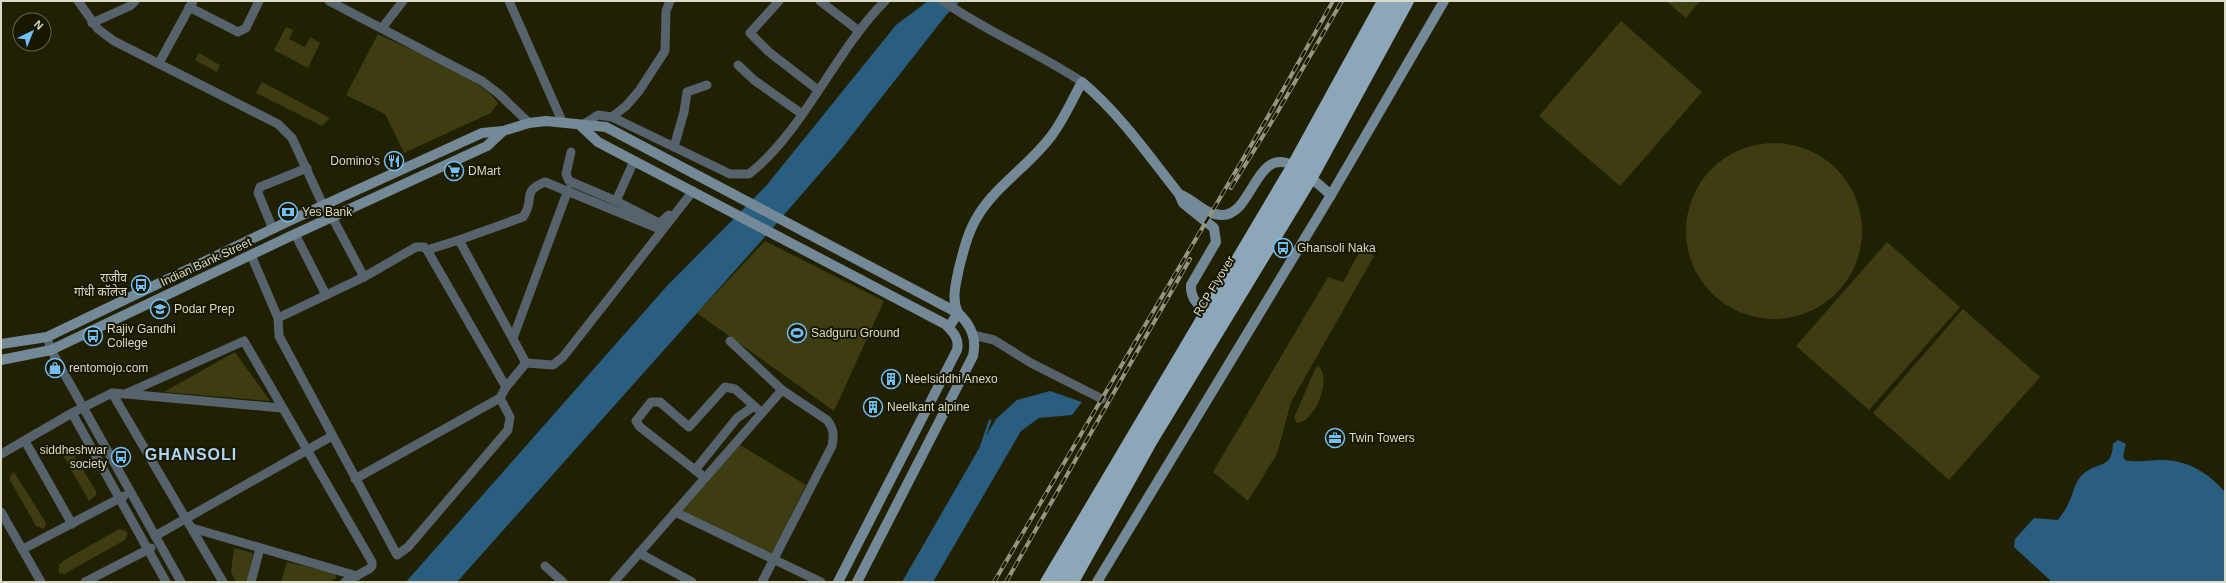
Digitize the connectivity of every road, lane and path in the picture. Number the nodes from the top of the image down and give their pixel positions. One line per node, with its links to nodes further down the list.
1 (78, 1): 18 (street)
2 (135, 1): 18 (street)
3 (259, 1): 17 (street)
4 (329, 1): 19 (street)
5 (403, 1): 19 (street)
6 (509, 1): 28 (street)
7 (670, 1): 27 (street)
8 (779, 1): 25 (street)
9 (820, 1): 20 (street)
10 (885, 1): 20 (street)
11 (943, 1): 23 (street)
12 (1382, 1): 35 (main road)
13 (1391, 1): 118 (main road, RCP Flyover, bridge)
14 (1400, 1): 119 (main road, RCP Flyover, bridge)
15 (1409, 1): 37 (main road)
16 (1444, 1): 42 (street)
17 (191, 4): 21 (street)
18 (92, 23): 21 (street)
19 (382, 28): 29 (street)
20 (859, 31): 25 (street)
21 (159, 63): 36 (street)
22 (738, 65): 26 (street)
23 (1082, 82): 41 (street); 57 (street)
24 (707, 85): 32 (street)
25 (818, 90): 26 (street)
26 (802, 114): 32 (street)
27 (612, 117): 30 (street); 32 (street)
28 (562, 122): 29 (street); 30 (street)
29 (529, 123): 31 (street)
30 (582, 126): 34 (street); 38 (street)
31 (503, 131): 45 (street, Indian Bank Street); 47 (street, Indian Bank Street)
32 (674, 147)
33 (571, 152): 44 (street)
34 (634, 160): 40 (street); 44 (street)
35 (1292, 165): 37 (street); 41 (street); 56 (main road)
36 (307, 168): 45 (street); 48 (street)
37 (1312, 179): 42 (street); 59 (main road)
38 (717, 186): 43 (street); 57 (street)
39 (568, 190): 49 (street); 51 (street); 63 (street)
40 (693, 191): 43 (street); 49 (street)
41 (1180, 194): 56 (street)
42 (1331, 195): 121 (street)
43 (709, 200): 60 (street)
44 (616, 201): 46 (street)
45 (323, 205): 47 (street); 48 (street, Indian Bank Street)
46 (675, 208)
47 (332, 217): 50 (street, Indian Bank Street); 54 (street)
48 (273, 229): 62 (street, Indian Bank Street)
49 (662, 230): 68 (street)
50 (295, 234): 53 (street, Indian Bank Street); 55 (street)
51 (459, 240): 52 (street); 63 (street)
52 (428, 250): 54 (street); 69 (street)
53 (251, 255): 58 (street); 66 (street, Indian Bank Street)
54 (364, 277): 55 (street)
55 (326, 295): 58 (street)
56 (1205, 310): 59 (street); 117 (main road)
57 (958, 313): 60 (street); 61 (street)
58 (278, 318): 80 (street)
59 (1224, 322): 120 (main road)
60 (949, 327): 115 (street)
61 (974, 335): 74 (street); 116 (street)
62 (47, 337): 65 (street, Indian Bank Street); 66 (street)
63 (513, 338): 68 (street)
64 (730, 341): 70 (street)
65 (1, 344)
66 (51, 350): 67 (street, Indian Bank Street); 76 (street)
67 (1, 360)
68 (526, 363): 69 (street)
69 (506, 387): 73 (street)
70 (782, 390): 79 (street); 99 (street)
71 (112, 393): 72 (street); 76 (street); 91 (street)
72 (125, 394): 77 (street); 77 (street)
73 (500, 398): 86 (street); 86 (street)
74 (1102, 399)
75 (754, 406): 79 (street); 84 (street); 84 (street)
76 (83, 407): 78 (street); 87 (street)
77 (282, 408): 82 (street)
78 (72, 413): 81 (street); 88 (street)
79 (762, 413): 85 (street)
80 (332, 436): 82 (street); 86 (street)
81 (25, 441): 83 (street); 92 (street)
82 (307, 450): 91 (street); 101 (street)
83 (1, 454)
84 (695, 470): 85 (street)
85 (704, 477): 90 (street)
86 (355, 479)
87 (131, 493): 88 (street); 94 (street)
88 (119, 498): 92 (street); 97 (street)
89 (1, 512): 96 (street)
90 (675, 512): 98 (street); 99 (street)
91 (185, 519): 93 (street); 94 (street)
92 (72, 524): 96 (street)
93 (192, 528): 95 (street); 107 (street)
94 (157, 540): 97 (street); 106 (street)
95 (260, 548): 101 (street); 108 (street)
96 (23, 549): 103 (street)
97 (147, 550): 102 (street); 105 (street)
98 (639, 553): 111 (street); 112 (street)
99 (774, 559): 113 (street); 114 (street)
100 (545, 566): 110 (street)
101 (357, 576): 109 (street)
102 (102, 578): 104 (street)
103 (41, 582)
104 (85, 582)
105 (166, 582)
106 (181, 582)
107 (223, 582)
108 (251, 582)
109 (345, 582)
110 (563, 582)
111 (614, 582)
112 (692, 582)
113 (762, 582)
114 (821, 582)
115 (838, 582)
116 (857, 582)
117 (1045, 582)
118 (1055, 582)
119 (1064, 582)
120 (1074, 582)
121 (1097, 582)

